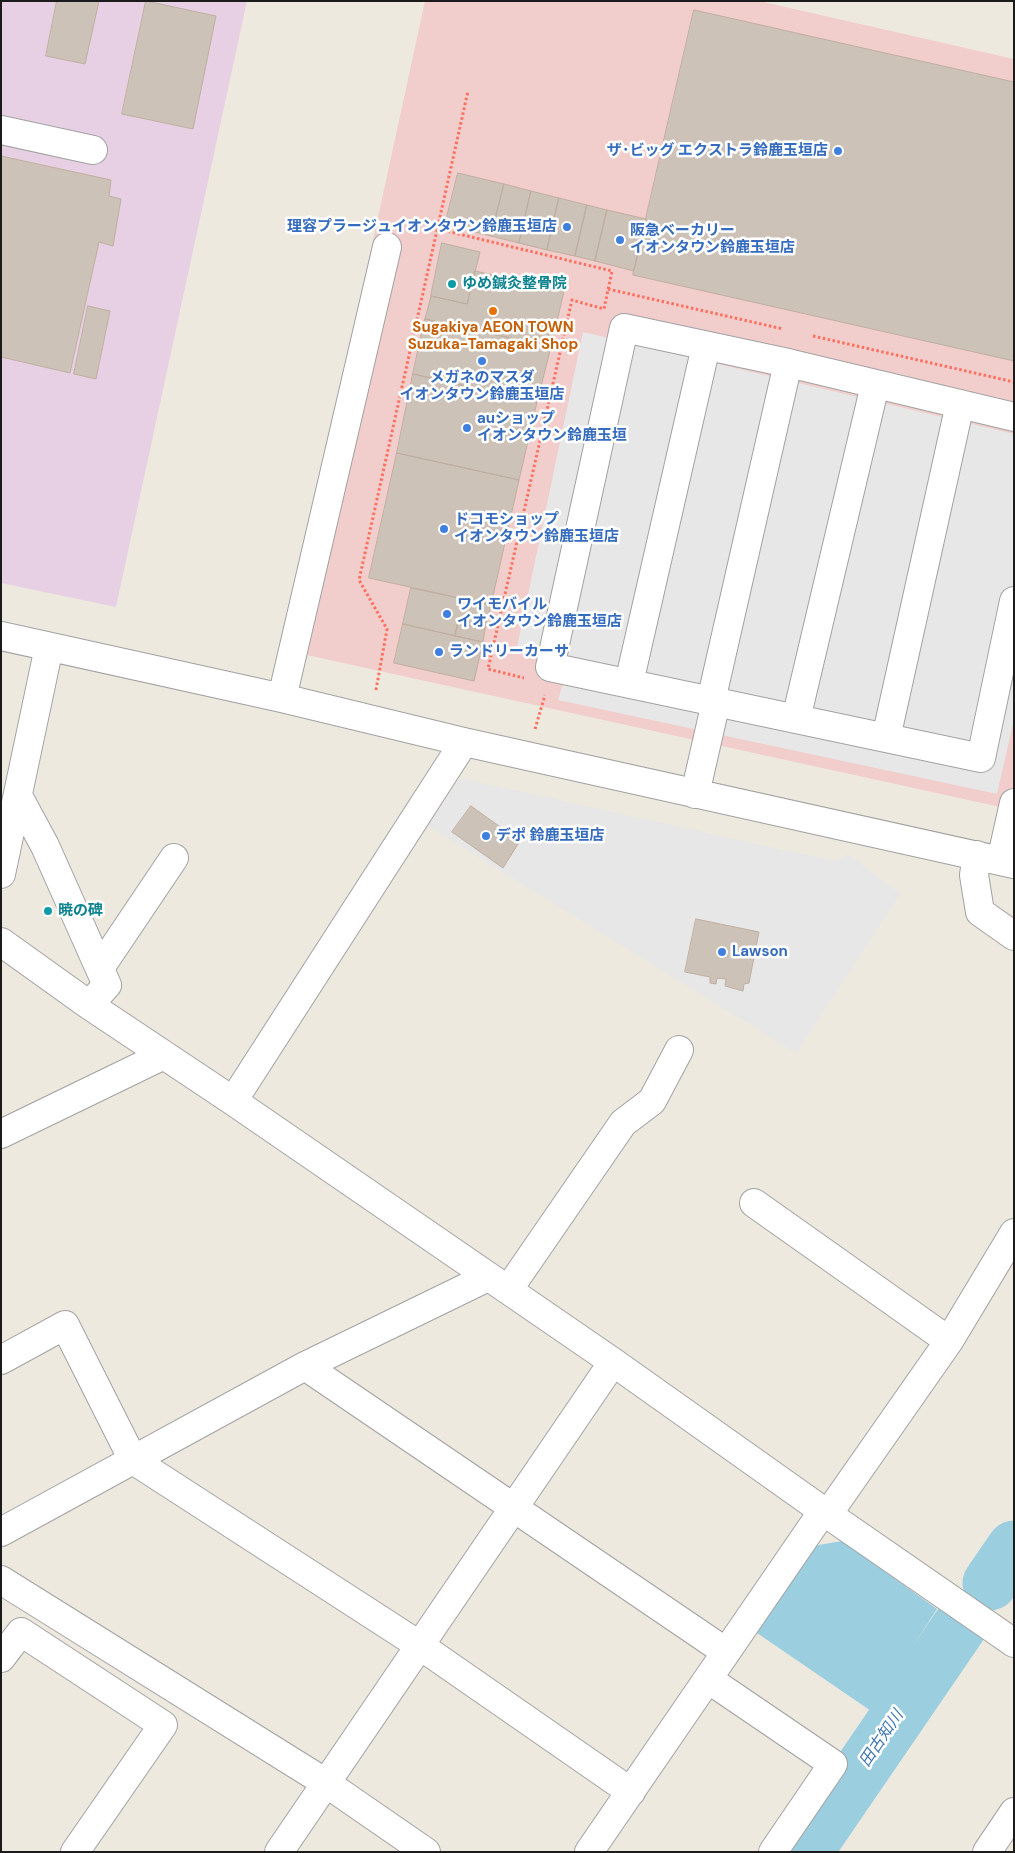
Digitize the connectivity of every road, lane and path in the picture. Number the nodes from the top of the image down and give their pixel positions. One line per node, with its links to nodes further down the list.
1 (468, 91): 4 (path)
2 (1, 130): 3 (street)
3 (92, 150)
4 (438, 229): 15 (path); 21 (path)
5 (387, 247): 18 (street)
6 (706, 346): 7 (street); 16 (street); 16 (street)
7 (788, 363): 8 (street); 19 (street)
8 (875, 385): 9 (street); 20 (street)
9 (960, 404): 10 (street); 22 (street)
10 (1014, 417)
11 (1014, 601): 13 (street)
12 (1, 636): 14 (street)
13 (1010, 637): 22 (street)
14 (49, 647): 18 (street); 26 (street)
15 (531, 680)
16 (629, 683): 19 (street)
17 (546, 693): 24 (path)
18 (282, 698): 21 (street)
19 (713, 701): 20 (street); 25 (street)
20 (796, 719): 22 (street)
21 (370, 720): 23 (street)
22 (886, 738)
23 (464, 742): 24 (street); 37 (street)
24 (528, 756): 25 (street)
25 (695, 794): 29 (street)
26 (18, 796): 30 (street); 33 (street)
27 (1014, 803): 29 (street)
28 (174, 858): 33 (street)
29 (997, 860): 31 (street)
30 (1, 874)
31 (1014, 936)
32 (1, 942): 34 (street)
33 (100, 968): 34 (street)
34 (88, 1005): 36 (street)
35 (679, 1050): 41 (street)
36 (164, 1055): 37 (street); 38 (street)
37 (233, 1101): 41 (street)
38 (1, 1134)
39 (754, 1203): 42 (street)
40 (1014, 1233): 42 (street)
41 (498, 1284): 44 (street); 45 (street)
42 (949, 1341): 48 (street)
43 (1, 1360): 46 (street)
44 (612, 1362): 47 (street); 48 (street)
45 (305, 1366): 46 (street); 47 (street)
46 (133, 1460): 49 (street); 52 (street)
47 (513, 1508): 52 (street); 53 (street)
48 (826, 1512): 51 (street); 53 (street)
49 (1, 1532)
50 (1, 1580): 56 (street)
51 (1014, 1642)
52 (420, 1645): 56 (street); 57 (street)
53 (726, 1652): 55 (street)
54 (1, 1658): 59 (street)
55 (708, 1679): 57 (street); 63 (street)
56 (326, 1783): 60 (street); 61 (street)
57 (630, 1792): 62 (street)
58 (1014, 1812): 64 (street)
59 (75, 1852)
60 (279, 1852)
61 (426, 1852)
62 (589, 1852)
63 (773, 1852)
64 (987, 1852)

